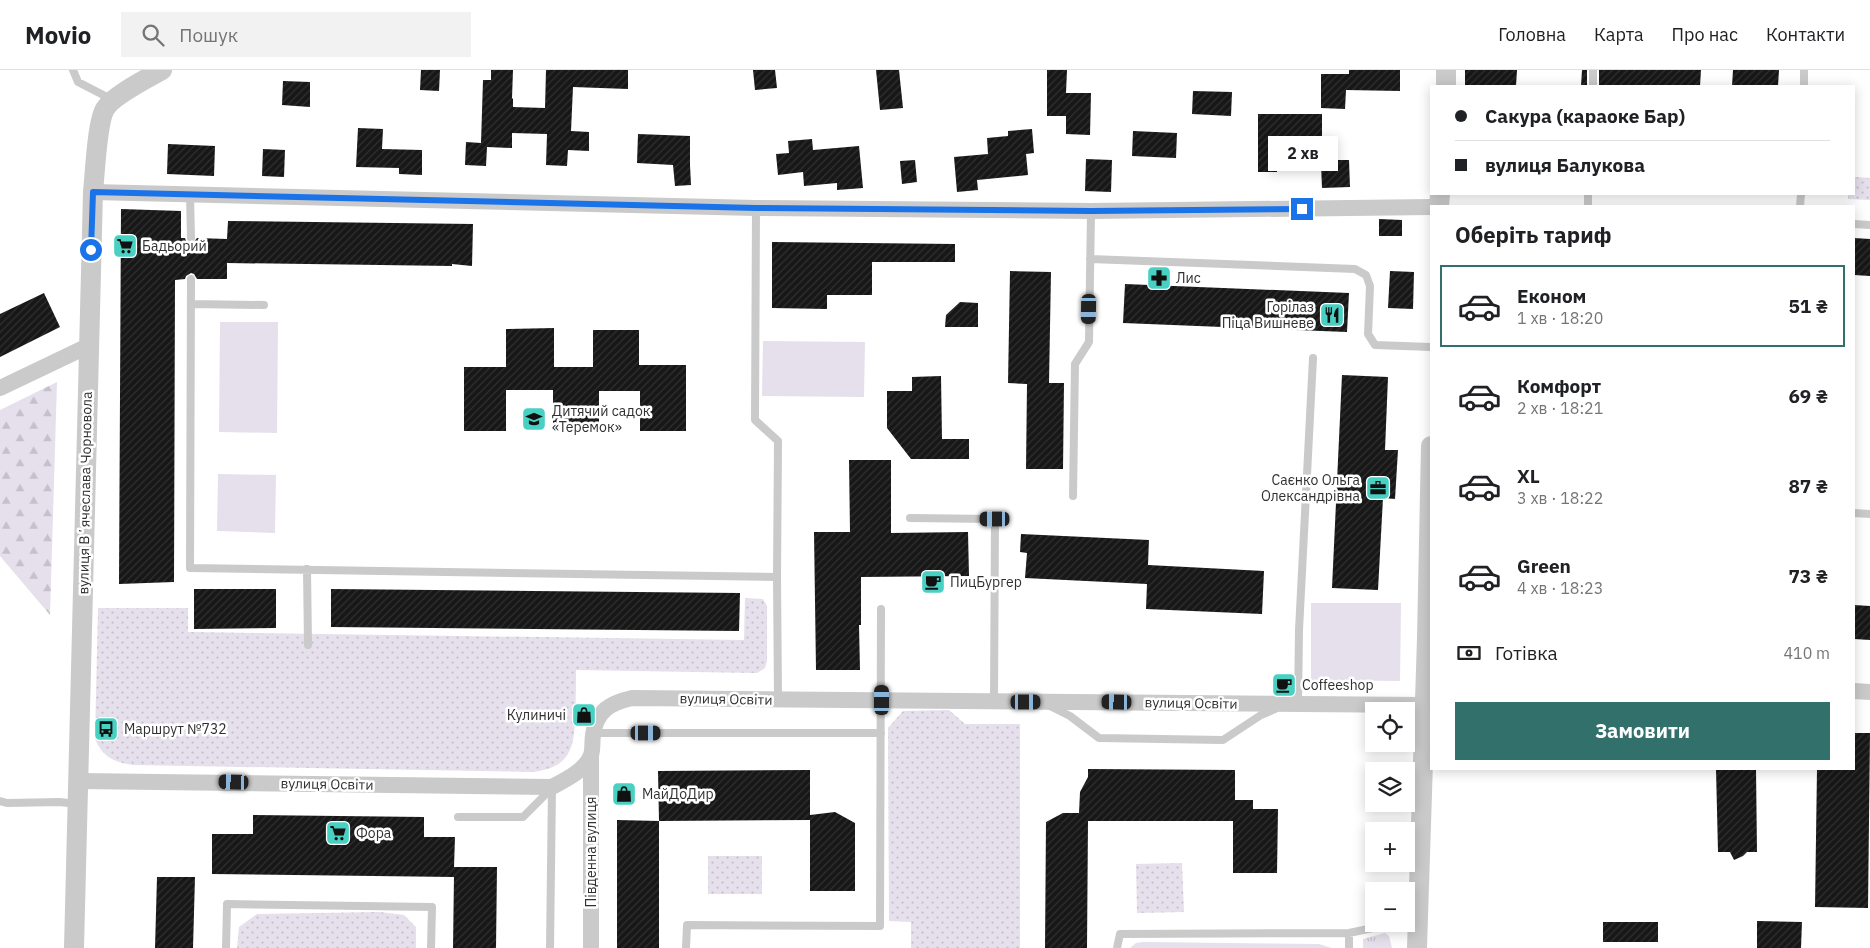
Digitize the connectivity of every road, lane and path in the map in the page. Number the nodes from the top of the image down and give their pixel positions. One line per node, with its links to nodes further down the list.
1 (74, 70): 9 (lane)
2 (162, 70): 9 (street)
3 (1446, 70): 6 (street)
4 (1593, 70): 7 (lane)
5 (1804, 70): 8 (lane)
6 (1446, 85)
7 (1593, 85)
8 (1804, 85)
9 (112, 100): 10 (street, вулиця Вʼячеслава Чорновола)
10 (93, 192): 11 (street); 22 (street, вулиця Вʼячеслава Чорновола)
11 (190, 195): 13 (street); 17 (lane)
12 (1430, 207): 14 (street)
13 (756, 208): 14 (street); 32 (lane)
14 (1091, 211): 18 (lane)
15 (1855, 224): 16 (lane)
16 (1870, 225)
17 (190, 238)
18 (1090, 259): 23 (lane); 26 (lane)
19 (191, 279): 20 (lane)
20 (191, 304): 21 (lane); 31 (lane)
21 (264, 305)
22 (88, 346): 25 (street); 47 (street, вулиця Вʼячеслава Чорновола)
23 (1430, 347)
24 (1313, 358): 42 (lane)
25 (0, 388)
26 (1073, 496)
27 (1855, 513): 28 (lane)
28 (1870, 514)
29 (910, 518): 40 (lane)
30 (1430, 522): 35 (street)
31 (306, 569): 32 (lane); 34 (lane)
32 (777, 577): 38 (lane)
33 (881, 609): 39 (lane)
34 (308, 645)
35 (1428, 675): 43 (street)
36 (1855, 691): 37 (street)
37 (1870, 692)
38 (778, 699): 39 (street, вулиця Освіти); 44 (street, вулиця Освіти)
39 (882, 700): 40 (street, вулиця Освіти); 45 (lane)
40 (994, 701): 41 (street, вулиця Освіти)
41 (1042, 702): 42 (street, вулиця Освіти); 42 (lane)
42 (1292, 704): 43 (street, вулиця Освіти)
43 (1425, 705): 62 (street)
44 (593, 733): 45 (lane); 46 (street, вулиця Освіти)
45 (882, 733): 59 (lane)
46 (591, 755): 48 (street, вулиця Освіти); 58 (street, Південна вулиця)
47 (79, 780): 48 (street, вулиця Освіти); 50 (street, вулиця Вʼячеслава Чорновола)
48 (552, 787): 51 (lane); 57 (lane)
49 (0, 801): 50 (lane)
50 (78, 804): 54 (street, вулиця Вʼячеслава Чорновола)
51 (458, 817)
52 (1365, 930): 53 (lane)
53 (1349, 933): 60 (lane); 61 (lane)
54 (74, 948)
55 (226, 948): 56 (lane)
56 (431, 948)
57 (550, 948)
58 (591, 948)
59 (686, 948)
60 (1117, 948)
61 (1349, 948)
62 (1417, 948)

